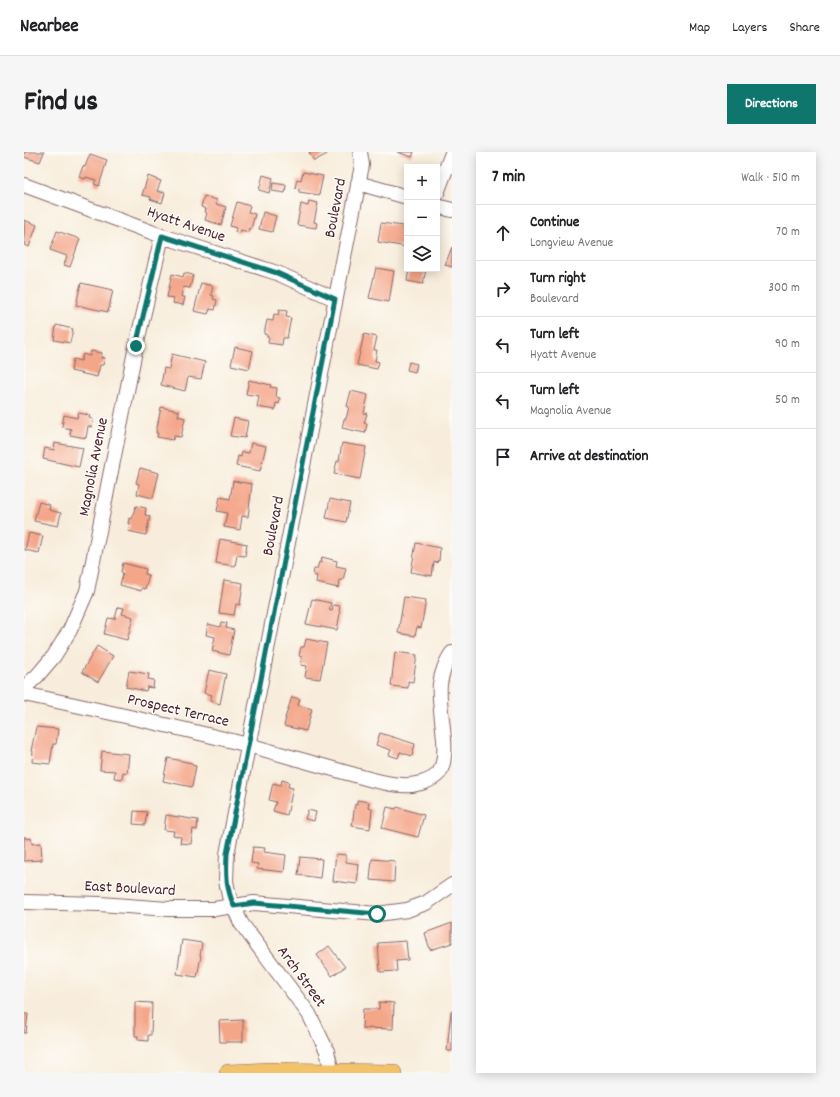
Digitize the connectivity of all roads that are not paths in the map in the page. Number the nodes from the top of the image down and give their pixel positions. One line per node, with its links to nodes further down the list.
1 (360, 152): 3 (street, Boulevard)
2 (452, 153): 5 (street)
3 (358, 183): 6 (street); 10 (street, Boulevard)
4 (24, 185): 9 (street, Hyatt Avenue)
5 (440, 185)
6 (404, 196)
7 (440, 207): 8 (street)
8 (452, 210)
9 (162, 236): 10 (street, Hyatt Avenue); 12 (street, Magnolia Avenue)
10 (335, 299): 14 (street, Boulevard)
11 (452, 654): 14 (street, Prospect Terrace)
12 (24, 688)
13 (24, 694): 14 (street, Prospect Terrace)
14 (248, 745): 17 (street, Boulevard)
15 (452, 885): 17 (street, East Boulevard)
16 (24, 902): 17 (street, East Boulevard)
17 (234, 906): 18 (street, Arch Street)
18 (332, 1072): 19 (main road); 20 (main road)
19 (228, 1073)
20 (393, 1073)

